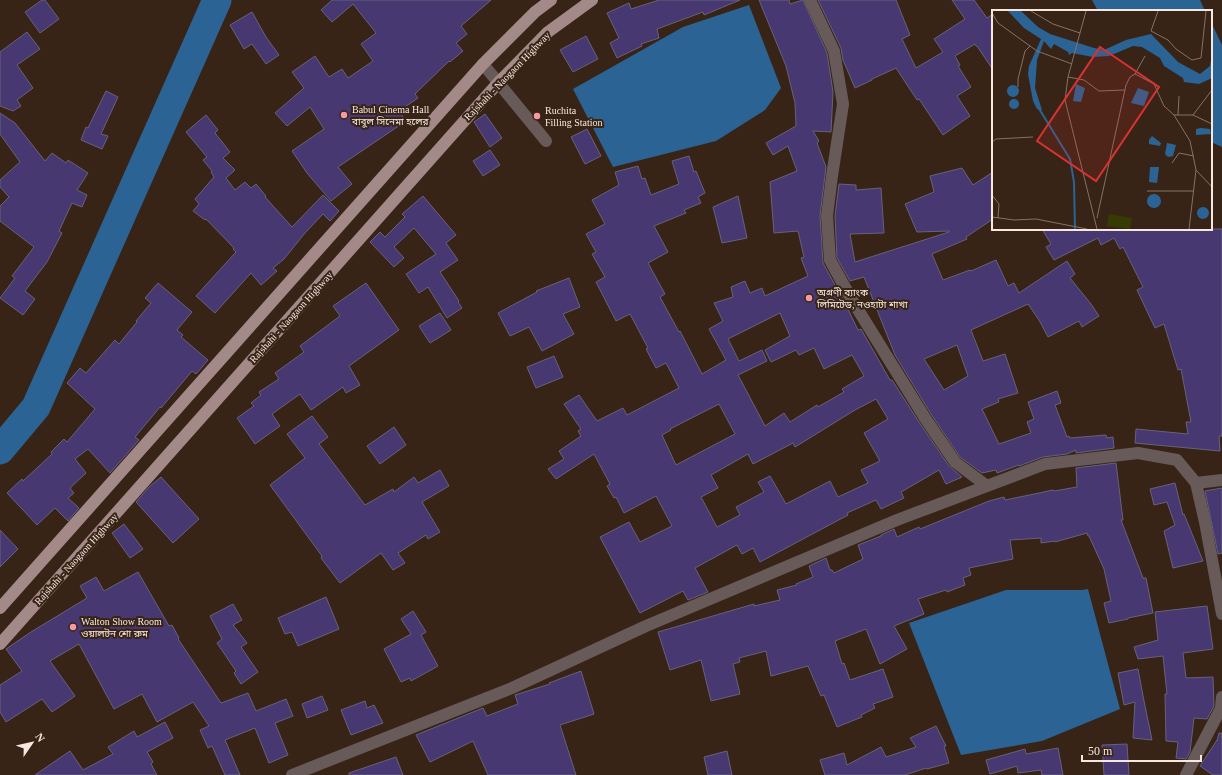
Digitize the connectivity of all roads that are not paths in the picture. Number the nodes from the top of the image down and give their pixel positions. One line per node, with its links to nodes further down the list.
1 (551, 0): 4 (main road)
2 (592, 0): 5 (main road, Rajshahi - Naogaon Highway)
3 (810, 0): 9 (street)
4 (483, 64): 5 (street); 10 (main road)
5 (498, 83): 6 (street); 12 (main road, Rajshahi - Naogaon Highway)
6 (546, 141)
7 (1222, 480): 8 (street)
8 (1196, 483): 9 (street); 11 (street)
9 (987, 486): 14 (street)
10 (0, 608)
11 (1222, 614)
12 (0, 644)
13 (1222, 697): 15 (street)
14 (292, 775)
15 (1186, 775)

